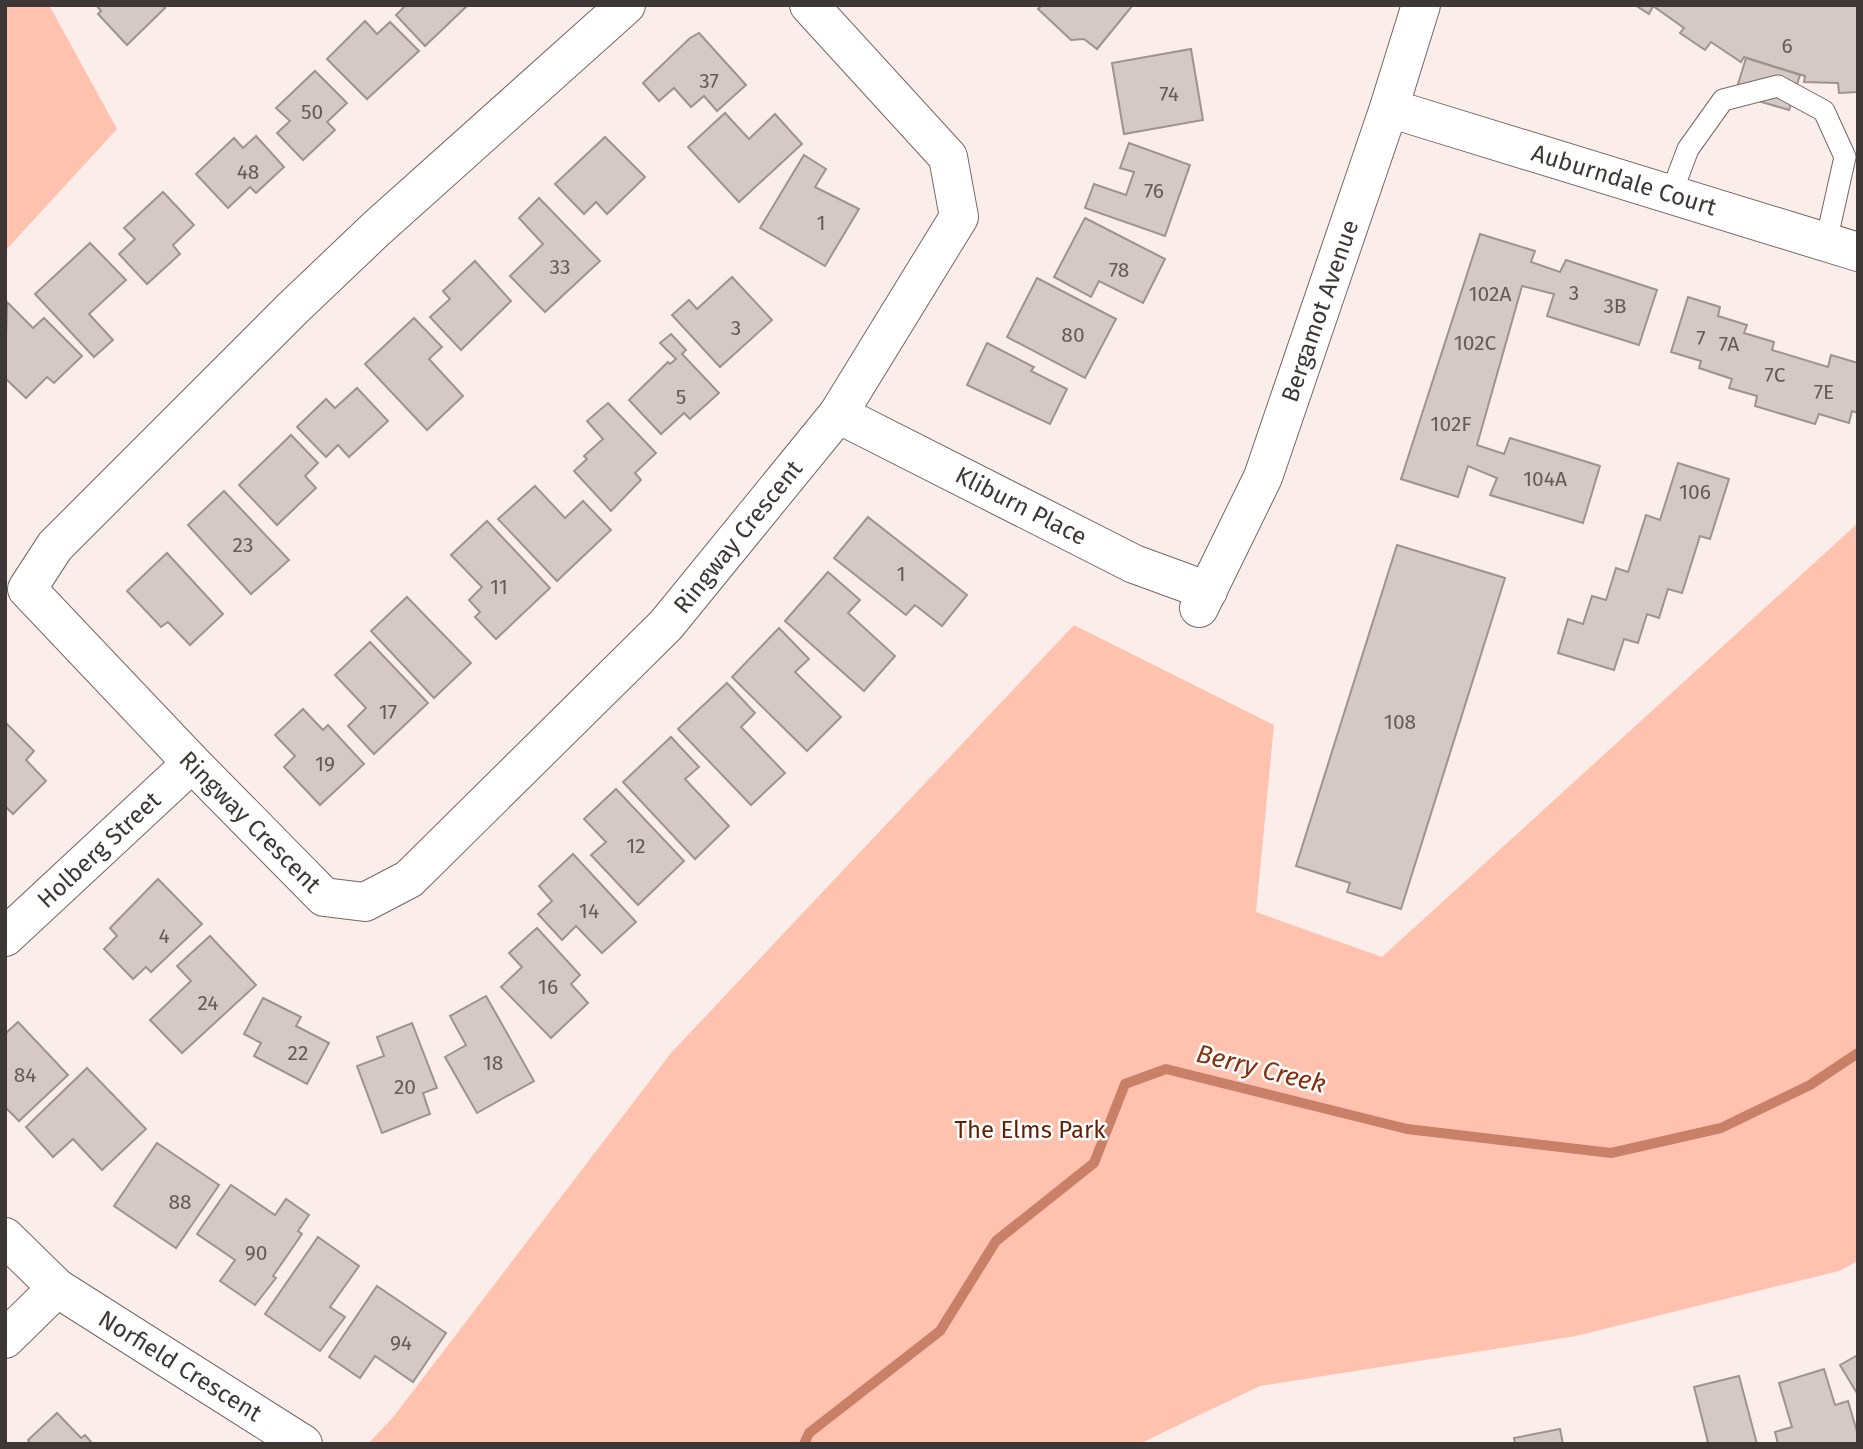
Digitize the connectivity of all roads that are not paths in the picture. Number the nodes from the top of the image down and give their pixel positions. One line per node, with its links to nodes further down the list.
1 (626, 5): 9 (street, Ringway Crescent)
2 (808, 5): 7 (street, Ringway Crescent)
3 (1422, 5): 4 (street, Bergamot Avenue)
4 (1389, 108): 5 (street, Auburndale Court); 8 (street, Bergamot Avenue)
5 (1671, 194): 6 (street, Auburndale Court); 6 (lane)
6 (1842, 247)
7 (838, 414): 8 (street, Kliburn Place); 9 (street, Ringway Crescent)
8 (1203, 600)
9 (192, 764): 10 (street, Holberg Street)
10 (5, 937)
11 (5, 1237): 12 (street, Norfield Crescent)
12 (57, 1287): 13 (street); 14 (street, Norfield Crescent)
13 (5, 1339)
14 (303, 1444)

